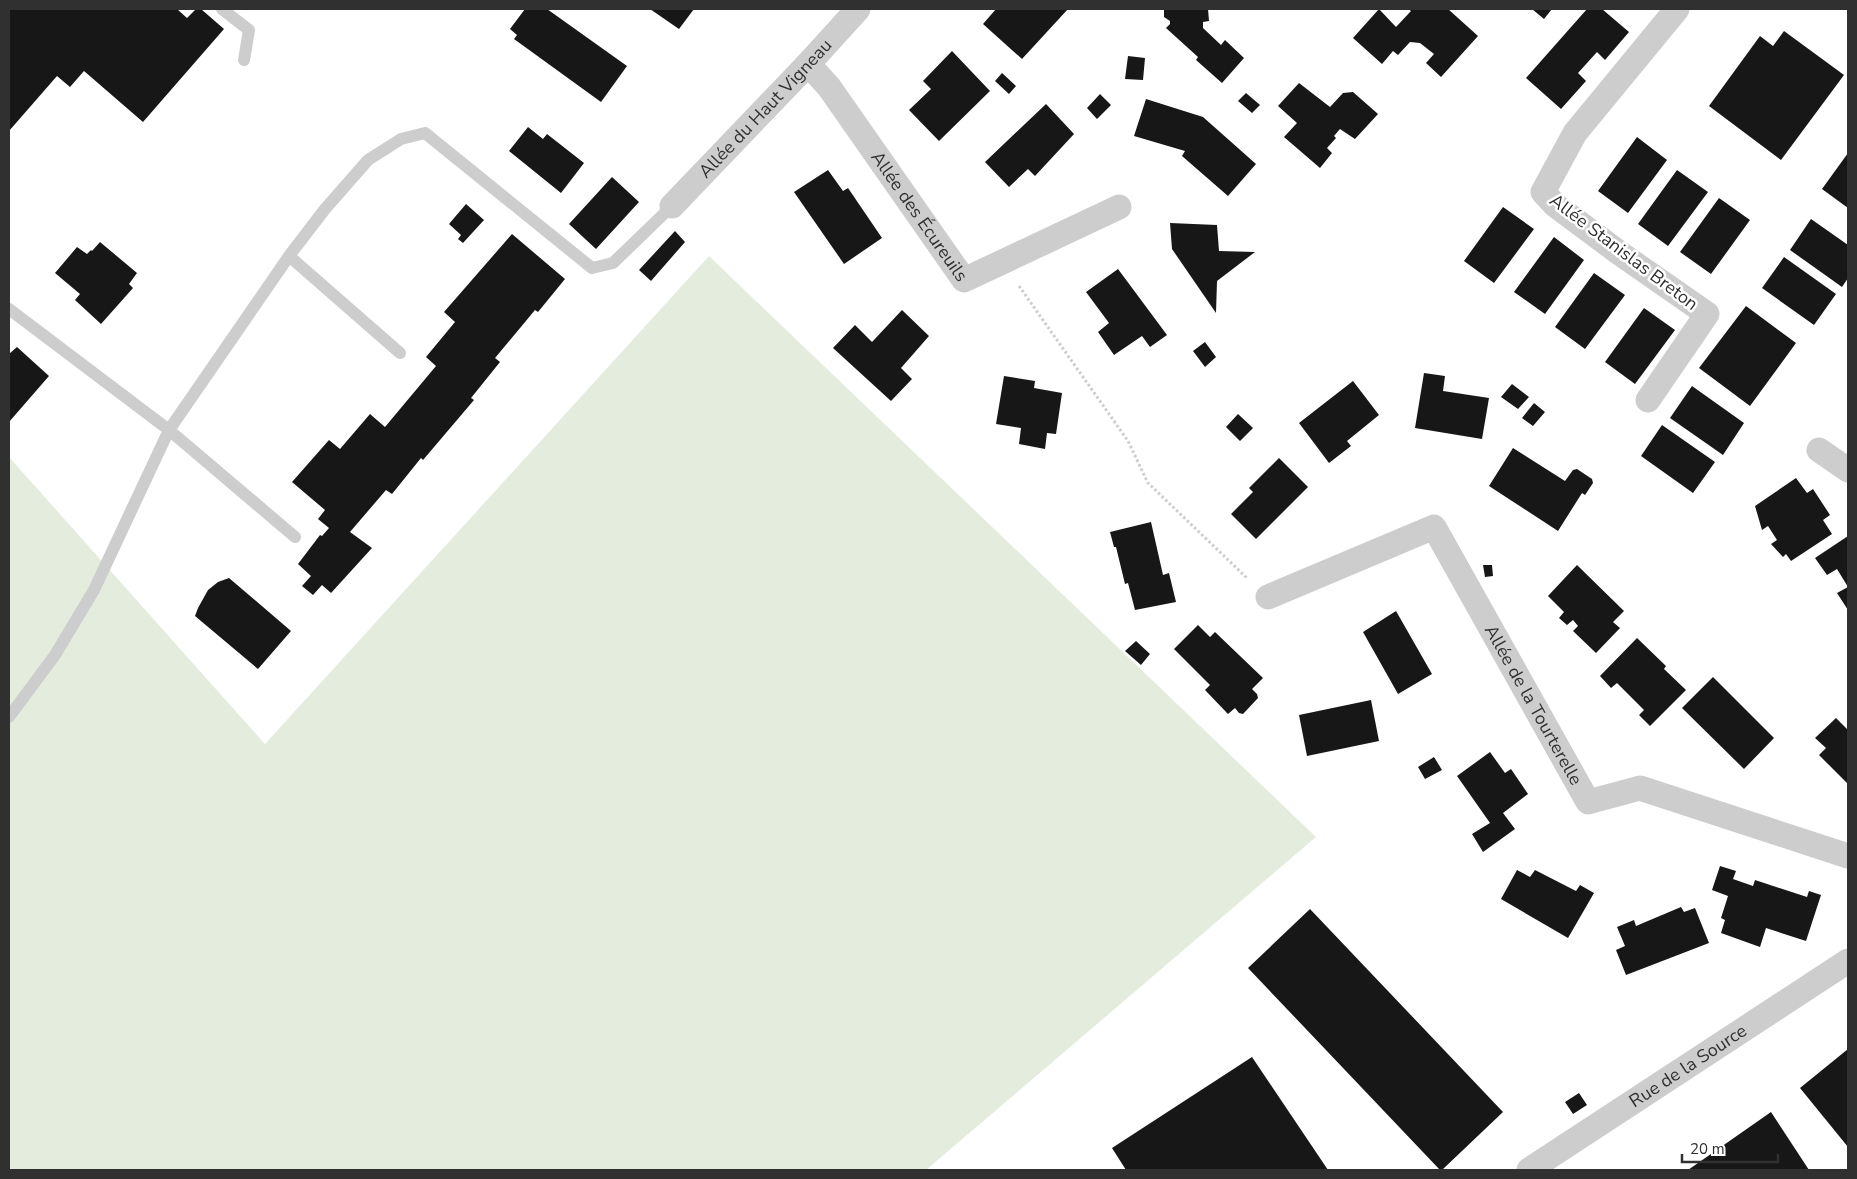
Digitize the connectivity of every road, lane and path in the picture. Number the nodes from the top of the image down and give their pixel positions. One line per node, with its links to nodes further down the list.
1 (222, 9): 4 (lane)
2 (858, 9): 5 (street, Allée du Haut Vigneau)
3 (1677, 9): 12 (street, Allée Stanislas Breton)
4 (244, 60)
5 (808, 64): 6 (street, Allée du Haut Vigneau); 9 (street, Allée des Écureuils)
6 (672, 206): 8 (lane)
7 (1119, 207): 9 (street, Allée des Écureuils)
8 (289, 256): 11 (lane); 13 (lane)
9 (1003, 262): 17 (path)
10 (9, 309): 13 (lane)
11 (400, 353)
12 (1648, 400)
13 (169, 430): 16 (lane); 18 (lane)
14 (1819, 450): 15 (street)
15 (1848, 470)
16 (295, 536)
17 (1268, 598): 19 (street, Allée de la Tourterelle)
18 (9, 717)
19 (1848, 856)
20 (1848, 961): 21 (street, Rue de la Source)
21 (1529, 1170)

